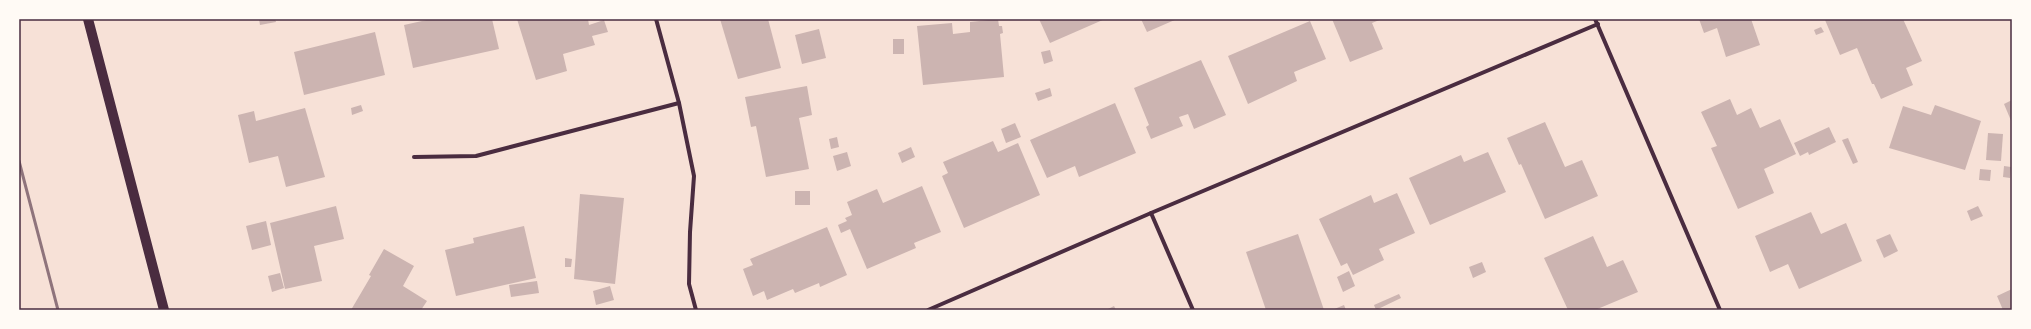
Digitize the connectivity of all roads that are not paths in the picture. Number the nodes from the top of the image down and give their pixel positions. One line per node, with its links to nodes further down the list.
1 (88, 19): 8 (main road)
2 (656, 19): 5 (street)
3 (1595, 19): 4 (street)
4 (1598, 24): 7 (street); 12 (street)
5 (679, 104): 6 (street); 9 (street)
6 (414, 157)
7 (1151, 213): 10 (street); 11 (street)
8 (164, 310)
9 (696, 310)
10 (928, 310)
11 (1193, 310)
12 (1720, 310)

